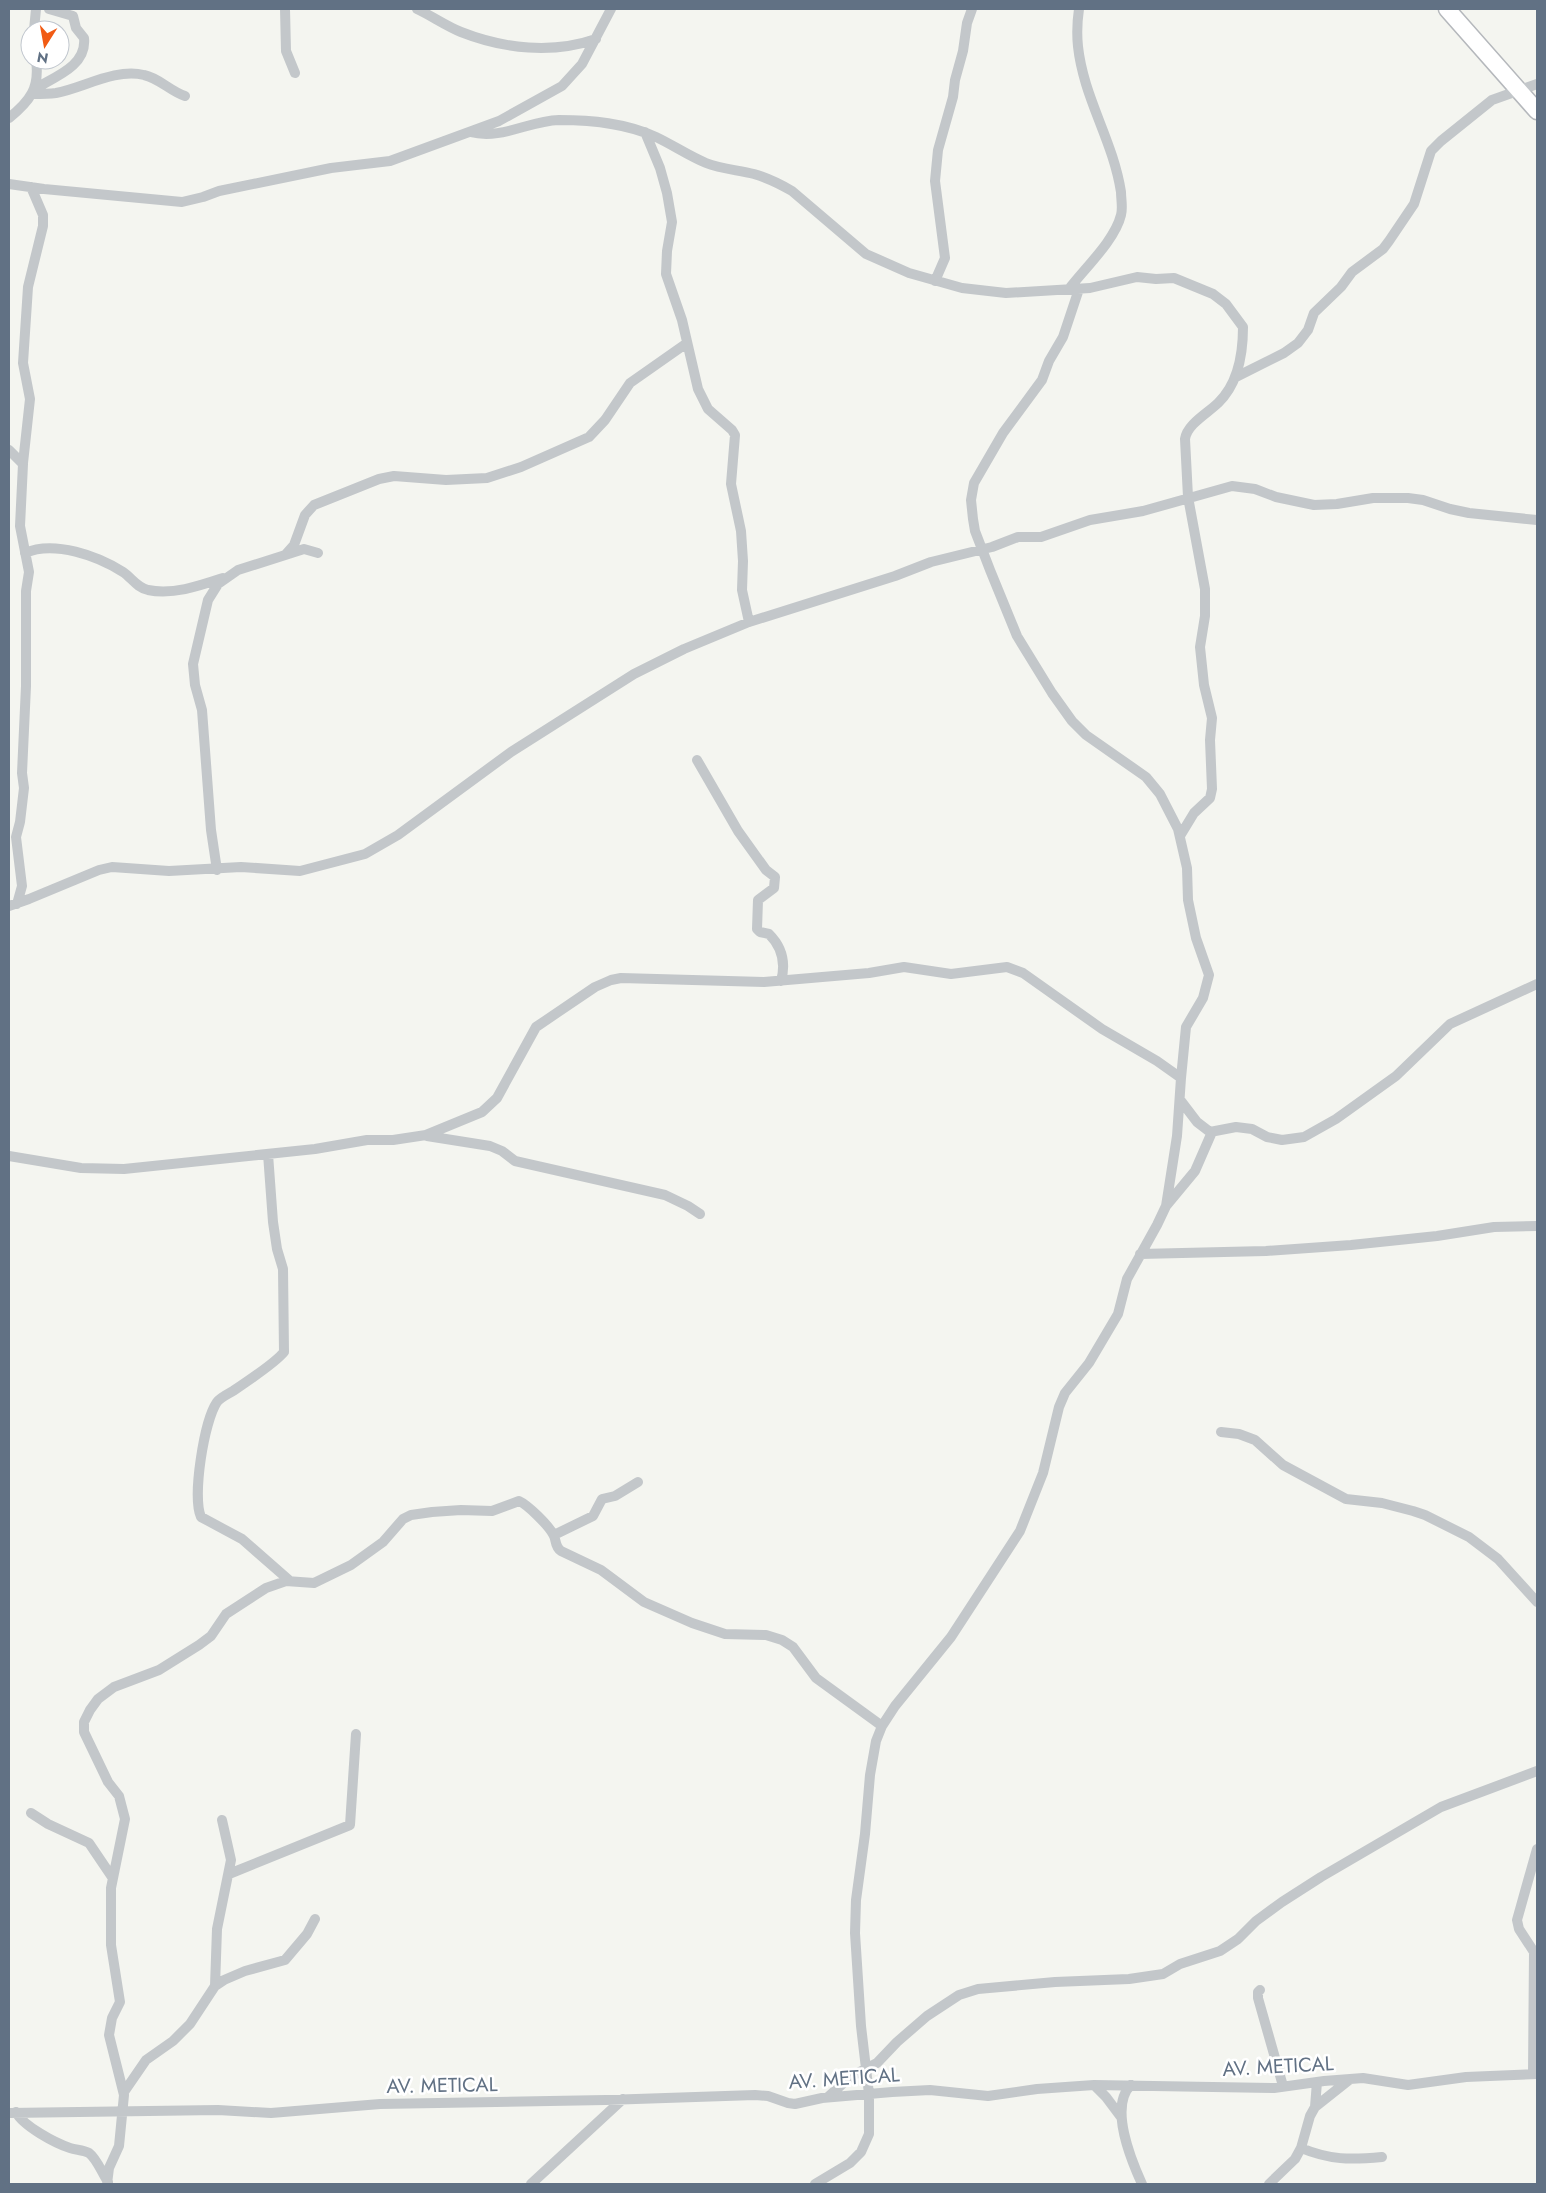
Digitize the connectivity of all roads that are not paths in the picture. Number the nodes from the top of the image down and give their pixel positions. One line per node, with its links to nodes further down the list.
1 (49, 9): 13 (street)
2 (285, 9): 10 (street)
3 (417, 9): 8 (street)
4 (611, 9): 8 (street)
5 (972, 9): 21 (street)
6 (1079, 9): 22 (street)
7 (1447, 9): 12 (highway)
8 (596, 39): 17 (street)
9 (38, 70): 13 (street)
10 (295, 73)
11 (1537, 84): 12 (street)
12 (1519, 90): 15 (highway); 24 (street)
13 (34, 91): 14 (street); 16 (street)
14 (185, 96)
15 (1537, 111)
16 (9, 118)
17 (470, 132): 18 (street); 20 (street)
18 (645, 132): 21 (street); 23 (street)
19 (9, 184): 20 (street)
20 (31, 187): 26 (street)
21 (935, 280): 22 (street)
22 (1074, 289): 24 (street); 29 (street)
23 (687, 343): 32 (street); 34 (street)
24 (1236, 377): 27 (street)
25 (9, 450): 26 (street)
26 (23, 463): 30 (street)
27 (1188, 497): 28 (street); 29 (street); 36 (street)
28 (1537, 520)
29 (982, 550): 34 (street); 36 (street)
30 (25, 553): 33 (street); 38 (street)
31 (318, 553): 32 (street)
32 (286, 554): 33 (street)
33 (226, 577): 37 (street)
34 (749, 622): 37 (street)
35 (697, 760): 39 (street)
36 (1180, 836): 41 (street)
37 (217, 870): 38 (street)
38 (13, 905)
39 (781, 981): 41 (street); 44 (street)
40 (1537, 984): 43 (street)
41 (1181, 1078): 42 (street)
42 (1181, 1101): 43 (street); 47 (street)
43 (1212, 1132): 47 (street)
44 (426, 1136): 45 (street); 48 (street)
45 (268, 1154): 46 (street); 54 (street)
46 (9, 1156)
47 (1166, 1206): 50 (street)
48 (700, 1214)
49 (1537, 1226): 50 (street)
50 (1140, 1254): 56 (street)
51 (1221, 1432): 55 (street)
52 (638, 1482): 53 (street)
53 (554, 1535): 54 (street); 56 (street)
54 (290, 1581): 63 (street)
55 (1537, 1602)
56 (882, 1726): 67 (street)
57 (356, 1734): 62 (street)
58 (1537, 1770): 67 (street)
59 (31, 1813): 63 (street)
60 (222, 1820): 62 (street)
61 (1537, 1849): 68 (street)
62 (229, 1874): 65 (street)
63 (112, 1877): 75 (street)
64 (315, 1919): 65 (street)
65 (215, 1986): 75 (street)
66 (1260, 1990): 74 (street)
67 (866, 2069): 76 (street); 77 (street)
68 (1535, 2074): 69 (street, AV. METICAL)
69 (1349, 2080): 70 (street, AV. METICAL); 79 (street)
70 (1317, 2082): 71 (street, AV. METICAL); 79 (street)
71 (1304, 2084): 74 (street, AV. METICAL); 79 (street)
72 (1094, 2085): 73 (street, AV. METICAL); 76 (street, AV. METICAL); 82 (street)
73 (1131, 2085): 74 (street, AV. METICAL); 82 (street)
74 (1283, 2086)
75 (124, 2092): 80 (street)
76 (869, 2094): 77 (street, AV. METICAL); 87 (street)
77 (828, 2097): 78 (street, AV. METICAL)
78 (623, 2099): 80 (street, AV. METICAL); 86 (street)
79 (1315, 2103): 83 (street)
80 (122, 2111): 81 (street, AV. METICAL); 85 (street)
81 (12, 2113): 85 (street)
82 (1121, 2117): 88 (street)
83 (1301, 2148): 84 (street); 89 (street)
84 (1382, 2157)
85 (108, 2183)
86 (532, 2184)
87 (814, 2184)
88 (1142, 2184)
89 (1268, 2184)

